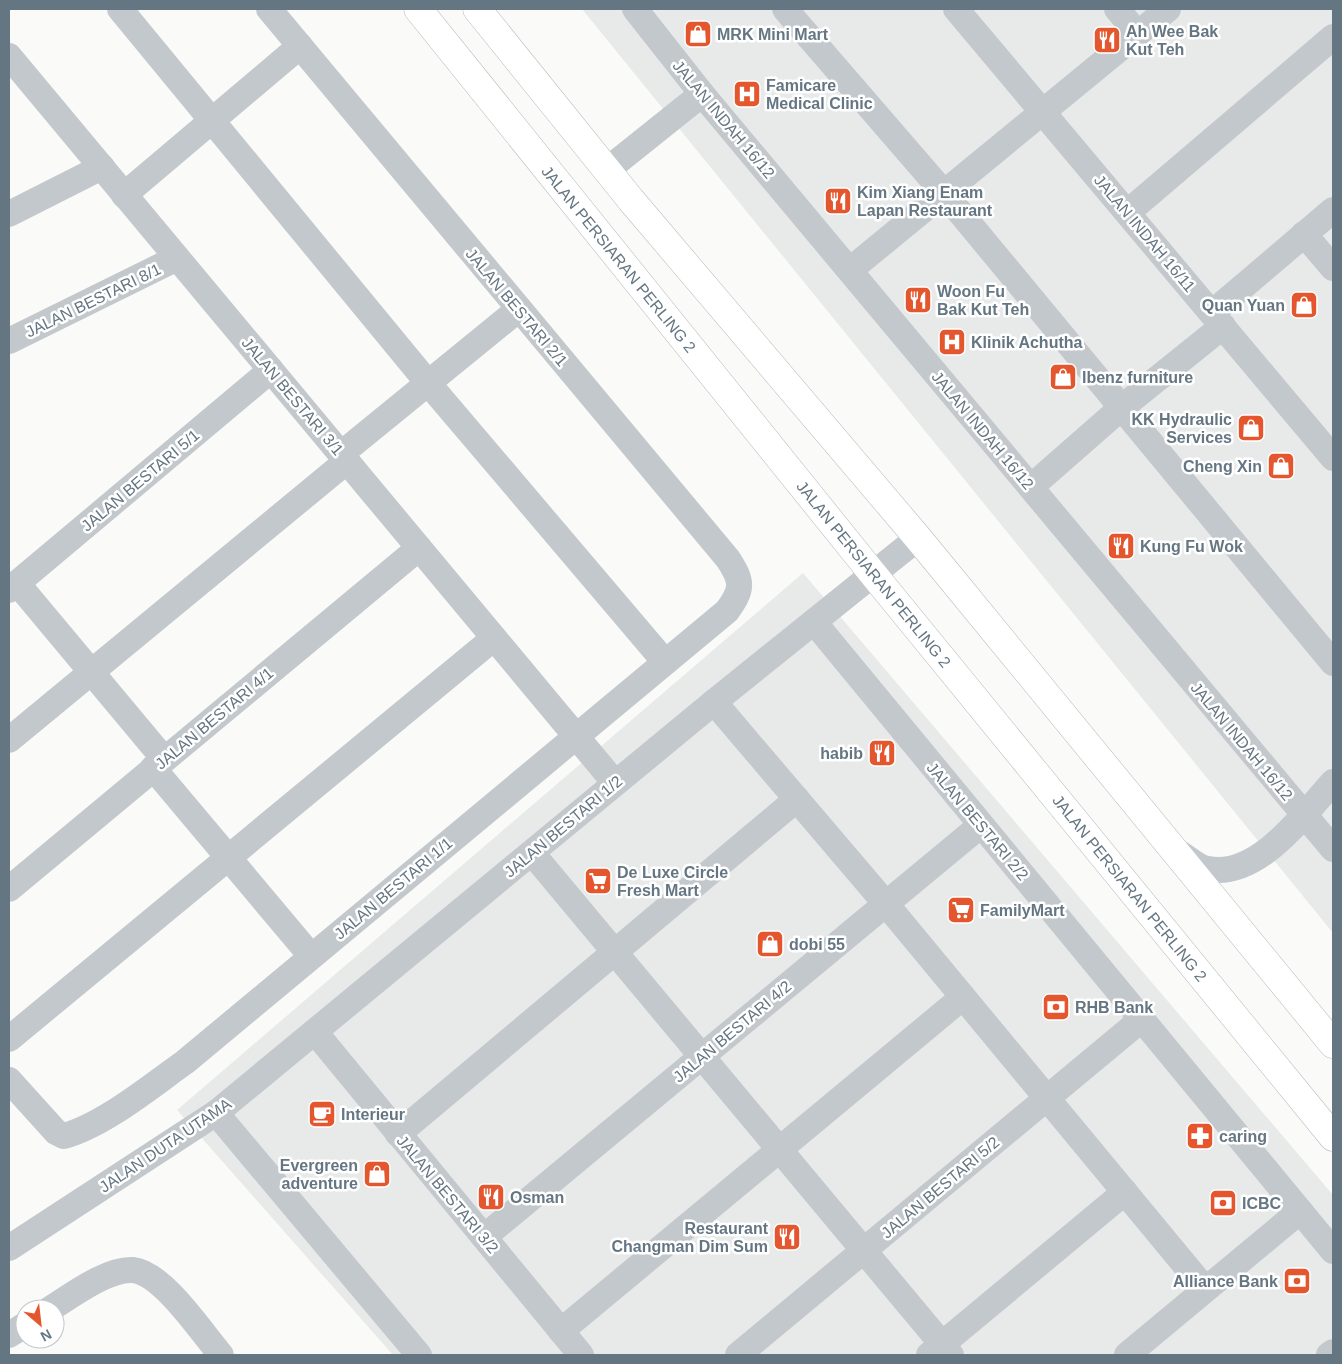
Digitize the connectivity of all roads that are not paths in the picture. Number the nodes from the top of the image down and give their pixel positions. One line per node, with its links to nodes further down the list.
1 (120, 9): 17 (street)
2 (269, 9): 12 (street, JALAN BESTARI 2/1)
3 (418, 9): 40 (main road, JALAN PERSIARAN PERLING 2)
4 (477, 9): 19 (main road)
5 (635, 9): 15 (street, JALAN INDAH 16/12)
6 (785, 9): 20 (street)
7 (956, 9): 16 (street, JALAN INDAH 16/11)
8 (1117, 9): 10 (street)
9 (1168, 9): 10 (street)
10 (1138, 34): 16 (street)
11 (1333, 37): 23 (street)
12 (300, 46): 17 (street); 29 (street, JALAN BESTARI 2/1)
13 (9, 56): 14 (street, JALAN BESTARI 3/1)
14 (17, 80): 18 (street, JALAN BESTARI 3/1)
15 (702, 94): 19 (street); 28 (street, JALAN INDAH 16/12)
16 (1044, 111): 20 (street); 23 (street, JALAN INDAH 16/11)
17 (213, 119): 21 (street); 33 (street)
18 (102, 167): 21 (street, JALAN BESTARI 3/1); 24 (street)
19 (607, 170): 38 (main road)
20 (944, 193): 28 (street); 34 (street)
21 (124, 195): 26 (street, JALAN BESTARI 3/1)
22 (1333, 210): 25 (street)
23 (1128, 212): 30 (street, JALAN INDAH 16/11)
24 (9, 214)
25 (1304, 234): 27 (street); 30 (street)
26 (177, 258): 31 (street, JALAN BESTARI 8/1); 32 (street, JALAN BESTARI 3/1)
27 (1333, 268)
28 (850, 270): 37 (street, JALAN INDAH 16/12)
29 (519, 309): 33 (street); 42 (street, JALAN BESTARI 2/1)
30 (1217, 319): 34 (street); 36 (street, JALAN INDAH 16/11)
31 (9, 341)
32 (271, 370): 35 (street, JALAN BESTARI 3/1); 41 (street, JALAN BESTARI 5/1)
33 (428, 383): 35 (street); 45 (street)
34 (1121, 408): 37 (street); 46 (street)
35 (344, 458): 39 (street, JALAN BESTARI 3/1); 47 (street)
36 (1333, 458)
37 (1030, 487): 55 (street, JALAN INDAH 16/12)
38 (918, 538): 40 (street); 58 (main road)
39 (419, 548): 44 (street, JALAN BESTARI 3/1); 51 (street, JALAN BESTARI 4/1)
40 (873, 574): 43 (street); 77 (main road, JALAN PERSIARAN PERLING 2)
41 (13, 586): 47 (street)
42 (727, 611): 45 (street, JALAN BESTARI 1/1)
43 (814, 622): 48 (street, JALAN BESTARI 1/2); 56 (street, JALAN BESTARI 2/2)
44 (494, 638): 49 (street, JALAN BESTARI 3/1); 60 (street)
45 (665, 662): 49 (street, JALAN BESTARI 1/1)
46 (1333, 663)
47 (92, 672): 50 (street); 51 (street)
48 (714, 702): 53 (street, JALAN BESTARI 1/2); 54 (street)
49 (576, 736): 53 (street, JALAN BESTARI 3/1); 64 (street, JALAN BESTARI 1/1)
50 (9, 740)
51 (159, 764): 60 (street); 61 (street, JALAN BESTARI 4/1)
52 (1333, 782): 55 (street)
53 (615, 783): 59 (street, JALAN BESTARI 1/2)
54 (797, 800): 62 (street); 63 (street)
55 (1303, 815): 57 (street, JALAN INDAH 16/12); 58 (street)
56 (981, 824): 62 (street, JALAN BESTARI 4/2); 68 (street, JALAN BESTARI 2/2)
57 (1333, 849)
58 (1176, 851): 66 (main road)
59 (532, 853): 63 (street); 69 (street, JALAN BESTARI 1/2)
60 (228, 858): 64 (street); 70 (street)
61 (9, 889)
62 (886, 904): 65 (street); 72 (street, JALAN BESTARI 4/2)
63 (615, 952): 72 (street); 76 (street)
64 (311, 956): 73 (street, JALAN BESTARI 1/1)
65 (963, 997): 74 (street); 78 (street)
66 (1303, 1005): 67 (main road); 71 (main road)
67 (1333, 1016)
68 (1142, 1019): 74 (street, JALAN BESTARI 5/2); 80 (street, JALAN BESTARI 2/2)
69 (315, 1032): 75 (street, JALAN DUTA UTAMA); 76 (street, JALAN BESTARI 3/2)
70 (9, 1039)
71 (1333, 1044)
72 (702, 1056): 78 (street); 81 (street, JALAN BESTARI 4/2)
73 (9, 1080)
74 (1047, 1098): 79 (street); 84 (street, JALAN BESTARI 5/2)
75 (216, 1113): 83 (street, JALAN DUTA UTAMA); 91 (street)
76 (398, 1134): 81 (street, JALAN BESTARI 3/2)
77 (1333, 1137)
78 (780, 1150): 84 (street); 87 (street)
79 (1125, 1192): 85 (street); 88 (street)
80 (1300, 1211): 82 (street, JALAN BESTARI 2/2); 85 (street)
81 (484, 1237): 87 (street, JALAN BESTARI 3/2)
82 (1330, 1239)
83 (9, 1248)
84 (864, 1250): 88 (street); 93 (street, JALAN BESTARI 5/2)
85 (1205, 1289): 94 (street)
86 (65, 1300): 90 (street)
87 (561, 1331): 92 (street, JALAN BESTARI 3/2)
88 (941, 1352)
89 (1333, 1352): 95 (street)
90 (221, 1355)
91 (419, 1355)
92 (581, 1355)
93 (738, 1355)
94 (1127, 1355)
95 (1330, 1355)

